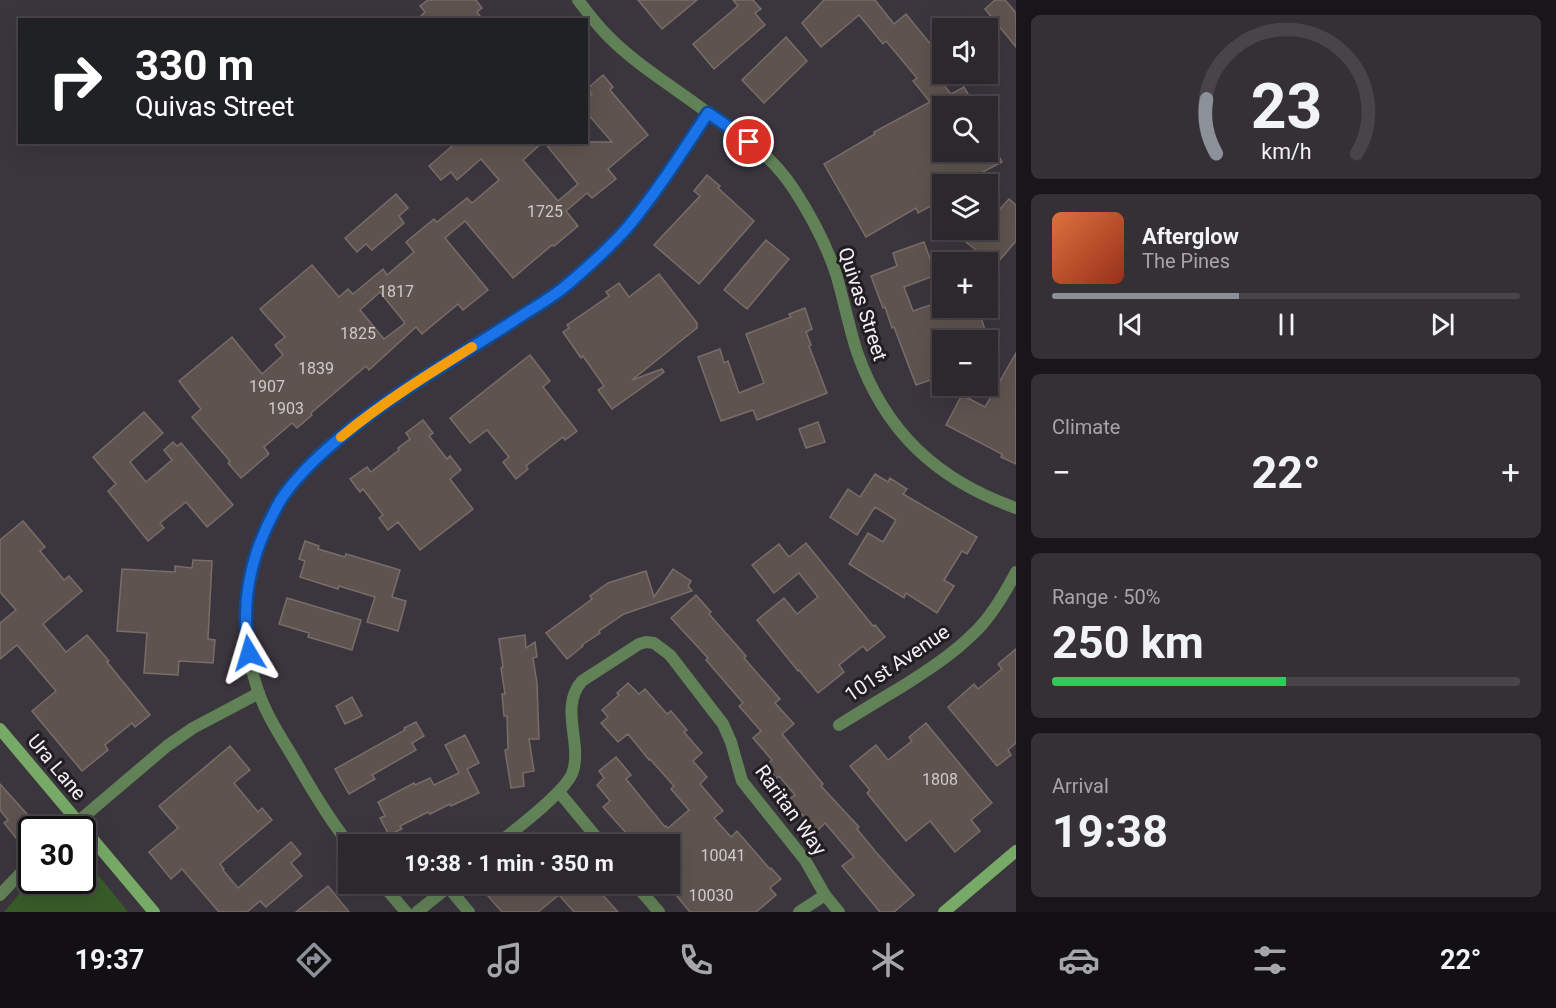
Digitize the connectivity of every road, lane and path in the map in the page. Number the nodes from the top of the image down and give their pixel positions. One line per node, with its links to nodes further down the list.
1 (578, 0): 2 (street, Quivas Street)
2 (708, 113): 3 (street, Quivas Street); 5 (street)
3 (1016, 508)
4 (1016, 572): 6 (street, 101st Avenue)
5 (259, 693): 10 (street); 11 (street)
6 (839, 725)
7 (0, 729): 9 (street, Ura Lane)
8 (559, 792): 12 (street); 13 (street); 22 (street, Raritan Way)
9 (66, 816)
10 (84, 816)
11 (342, 834)
12 (509, 834)
13 (594, 834)
14 (96, 850): 23 (street, Ura Lane)
15 (1016, 851): 30 (street)
16 (18, 876): 21 (street)
17 (391, 894): 24 (street)
18 (439, 894): 25 (street)
19 (456, 894): 26 (street)
20 (644, 894): 27 (street)
21 (0, 895)
22 (825, 895): 28 (street); 29 (street, Raritan Way)
23 (154, 912)
24 (406, 912)
25 (417, 912)
26 (469, 912)
27 (659, 912)
28 (799, 912)
29 (838, 912)
30 (944, 912)

